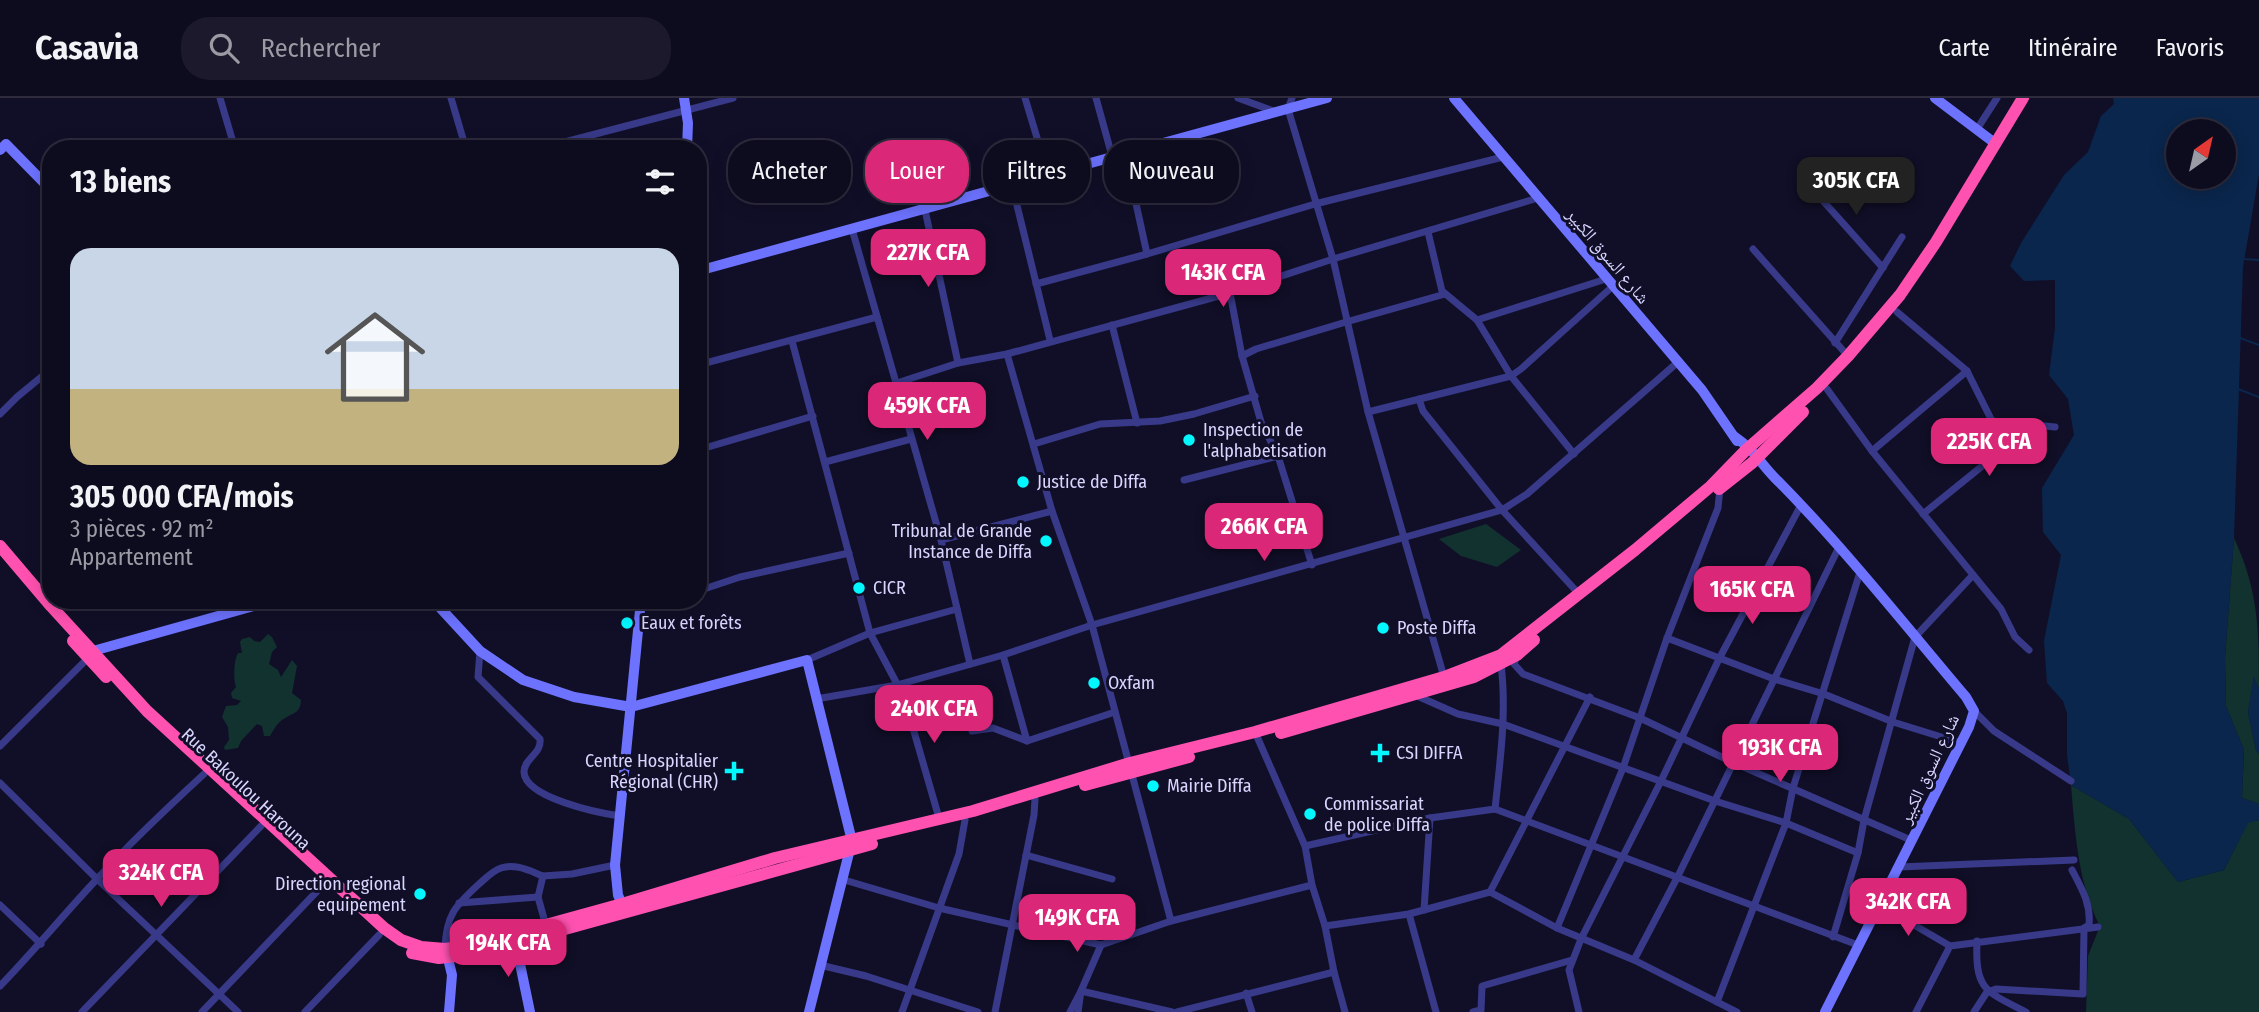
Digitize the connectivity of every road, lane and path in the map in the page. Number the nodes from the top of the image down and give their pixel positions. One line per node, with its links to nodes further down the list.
1 (220, 98): 16 (street)
2 (451, 98): 17 (street)
3 (733, 98): 13 (street)
4 (1025, 98): 20 (street)
5 (1096, 98): 21 (street)
6 (1238, 98): 14 (street)
7 (1292, 98): 14 (street)
8 (1327, 98): 14 (street)
9 (1454, 98): 25 (street, شارع السوق الكبير)
10 (1935, 98): 15 (street)
11 (1997, 98): 15 (street)
12 (2023, 98): 24 (highway)
13 (685, 103): 18 (street); 19 (street)
14 (1282, 110): 22 (street); 32 (street)
15 (1977, 129): 24 (street)
16 (232, 140)
17 (463, 140)
18 (567, 140)
19 (687, 140)
20 (1038, 140)
21 (1108, 140)
22 (1172, 140)
23 (2, 144): 26 (street)
24 (1995, 147): 46 (highway); 56 (highway)
25 (1503, 157): 29 (street, شارع السوق الكبير); 32 (street)
26 (42, 182)
27 (1808, 184): 40 (street)
28 (983, 193): 33 (street)
29 (1538, 198): 35 (street); 42 (street, شارع السوق الكبير)
30 (1016, 203): 43 (street)
31 (1136, 203): 38 (street)
32 (1315, 204): 38 (street); 39 (street)
33 (925, 210): 34 (street); 59 (street)
34 (852, 229): 41 (street); 47 (street)
35 (1428, 232): 39 (street); 45 (street)
36 (1902, 237): 40 (street)
37 (1753, 249): 53 (street)
38 (1147, 254): 43 (street)
39 (1333, 259): 44 (street); 49 (street)
40 (1883, 268): 53 (street)
41 (707, 269)
42 (1609, 282): 48 (street); 57 (street, شارع السوق الكبير); 62 (street)
43 (1036, 284): 51 (street)
44 (1230, 293): 50 (street); 55 (street)
45 (1445, 295): 48 (street); 49 (street)
46 (1897, 312): 60 (street); 64 (highway)
47 (877, 317): 52 (street); 63 (street)
48 (1477, 320): 62 (street)
49 (1346, 322): 55 (street); 67 (street)
50 (1112, 325): 51 (street); 71 (street)
51 (1050, 340): 54 (street)
52 (792, 341): 58 (street); 69 (street)
53 (1835, 342): 56 (street)
54 (1007, 354): 59 (street); 74 (street)
55 (1242, 356): 65 (street)
56 (1848, 356): 78 (highway)
57 (1678, 362): 77 (street); 78 (street, شارع السوق الكبير)
58 (707, 363)
59 (958, 363): 63 (street)
60 (1967, 370): 70 (street); 76 (street)
61 (42, 376): 68 (street)
62 (1511, 376): 66 (street); 77 (street)
63 (897, 383): 73 (street)
64 (1827, 389): 76 (street); 78 (highway)
65 (1255, 396): 71 (street); 79 (street)
66 (1419, 399): 67 (street); 84 (street)
67 (1368, 412): 87 (street)
68 (0, 414)
69 (813, 416): 75 (street); 80 (street)
70 (1992, 421): 72 (street); 86 (street)
71 (1137, 423): 74 (street)
72 (2055, 428)
73 (911, 439): 80 (street); 88 (street)
74 (1034, 444): 85 (street)
75 (707, 447)
76 (1872, 451): 86 (street)
77 (1574, 454): 84 (street)
78 (1751, 455): 82 (highway); 83 (street, شارع السوق الكبير); 97 (highway)
79 (1278, 456): 81 (street); 93 (street)
80 (825, 461): 91 (street)
81 (1184, 480)
82 (1720, 488): 109 (street); 114 (highway)
83 (1801, 505): 90 (street, شارع السوق الكبير); 115 (street)
84 (1502, 510): 87 (street); 97 (street)
85 (1052, 511): 88 (street); 106 (street)
86 (1923, 514): 95 (street)
87 (1405, 538): 93 (street); 119 (street)
88 (941, 540): 105 (street)
89 (0, 546): 98 (highway, Rue Bakoulou Harouna)
90 (1839, 547): 94 (street, شارع السوق الكبير); 120 (street)
91 (849, 553): 96 (street); 107 (street)
92 (0, 555): 99 (highway, Rue Bakoulou Harouna)
93 (1312, 565): 106 (street)
94 (1860, 572): 108 (street, شارع السوق الكبير); 122 (street)
95 (1973, 575): 108 (street); 110 (street)
96 (707, 587)
97 (1579, 594): 119 (highway)
98 (42, 596)
99 (42, 601)
100 (50, 609): 112 (highway, Rue Bakoulou Harouna)
101 (53, 609): 112 (highway, Rue Bakoulou Harouna)
102 (244, 609): 112 (street)
103 (441, 609): 111 (street)
104 (641, 609): 126 (street)
105 (957, 609): 107 (street); 117 (street)
106 (1092, 625): 113 (street); 128 (street)
107 (870, 633): 116 (street); 121 (street)
108 (1914, 636): 127 (street, شارع السوق الكبير); 130 (street)
109 (1667, 638): 115 (street); 129 (street)
110 (2029, 650)
111 (480, 651): 126 (street); 150 (street)
112 (91, 654): 137 (street); 142 (highway, Rue Bakoulou Harouna); 203 (highway, Rue Bakoulou Harouna)
113 (1003, 655): 117 (street); 135 (street)
114 (1517, 655): 118 (highway); 124 (street)
115 (1719, 659): 120 (street); 134 (street)
116 (807, 660): 125 (street); 126 (street)
117 (970, 664): 121 (street)
118 (1501, 664): 123 (highway); 131 (street)
119 (1444, 677): 133 (highway)
120 (1774, 679): 122 (street); 139 (street)
121 (897, 685): 125 (street); 151 (street)
122 (1824, 694): 130 (street); 146 (street)
123 (1414, 695): 131 (street); 133 (highway)
124 (1590, 698): 129 (street); 138 (street)
125 (816, 699): 159 (street)
126 (631, 707): 150 (street)
127 (1974, 711): 136 (street, شارع السوق الكبير); 144 (street)
128 (1115, 712): 135 (street); 140 (street)
129 (1640, 718): 134 (street); 141 (street)
130 (1893, 722): 136 (street); 154 (street)
131 (1503, 724): 138 (street); 149 (street)
132 (972, 731): 135 (street)
133 (1257, 736): 140 (highway); 161 (street)
134 (1682, 736): 139 (street); 143 (street)
135 (1027, 741)
136 (1961, 743): 158 (street, شارع السوق الكبير)
137 (0, 746)
138 (1563, 747): 141 (street); 155 (street)
139 (1732, 762): 146 (street); 148 (street)
140 (1131, 768): 147 (highway); 151 (highway); 186 (street)
141 (1623, 768): 143 (street); 160 (street)
142 (204, 774): 157 (highway, Rue Bakoulou Harouna); 171 (street)
143 (1661, 781): 148 (street); 164 (street)
144 (2071, 781)
145 (0, 783): 171 (street)
146 (1793, 788): 154 (street); 156 (street)
147 (1035, 799): 153 (highway); 163 (street)
148 (1715, 801): 156 (street); 170 (street)
149 (1494, 809): 152 (street); 155 (street)
150 (620, 816): 166 (street)
151 (939, 818): 159 (highway)
152 (1430, 818): 161 (street); 184 (street)
153 (965, 820): 159 (highway); 182 (street)
154 (1864, 820): 158 (street); 162 (street)
155 (1526, 821): 160 (street); 176 (street)
156 (1786, 822): 162 (street); 181 (street)
157 (261, 826): 174 (highway, Rue Bakoulou Harouna); 193 (street)
158 (1913, 841): 167 (street, شارع السوق الكبير)
159 (851, 845): 172 (street); 183 (highway, Rue Bakoulou Harouna)
160 (1592, 845): 164 (street); 190 (street)
161 (1305, 846): 175 (street)
162 (1858, 853): 195 (street)
163 (1026, 855): 173 (street); 187 (street)
164 (1622, 858): 170 (street); 197 (street)
165 (2074, 860): 167 (street)
166 (615, 865): 169 (street); 183 (street)
167 (1899, 867): 180 (street, شارع السوق الكبير)
168 (2072, 870): 191 (street)
169 (543, 876): 177 (street); 178 (street)
170 (1677, 878): 181 (street); 205 (street)
171 (97, 879): 193 (street); 199 (street)
172 (841, 879): 182 (street); 206 (street)
173 (1112, 879)
174 (323, 885): 194 (highway, Rue Bakoulou Harouna); 213 (street)
175 (1312, 885): 186 (street); 188 (street)
176 (1490, 891): 184 (street); 190 (street)
177 (538, 897): 178 (street); 192 (street)
178 (459, 903): 203 (street)
179 (0, 905): 199 (street)
180 (1880, 905): 201 (street, شارع السوق الكبير); 202 (street)
181 (1755, 906): 195 (street); 214 (street)
182 (939, 908): 187 (street); 209 (street)
183 (624, 909): 192 (highway, Rue Bakoulou Harouna)
184 (1424, 910): 185 (street)
185 (1409, 914): 188 (street); 232 (street)
186 (1171, 921): 200 (street)
187 (1010, 924): 200 (street); 226 (street)
188 (1325, 926): 207 (street)
189 (2098, 927): 191 (street)
190 (1557, 928): 197 (street)
191 (2084, 928): 198 (street); 211 (street)
192 (548, 929): 196 (highway, Rue Bakoulou Harouna)
193 (156, 934): 213 (street); 217 (street)
194 (379, 935): 203 (highway, Rue Bakoulou Harouna); 220 (street)
195 (1833, 937): 201 (street)
196 (515, 938): 203 (highway, Rue Bakoulou Harouna); 222 (street)
197 (1581, 939): 204 (street); 205 (street)
198 (1977, 941): 202 (street); 211 (street)
199 (41, 944): 208 (street)
200 (1101, 945): 210 (street)
201 (1858, 945): 235 (street, شارع السوق الكبير)
202 (1950, 946): 236 (street)
203 (447, 953): 221 (street)
204 (1572, 960): 216 (street); 233 (street)
205 (1634, 960): 214 (street)
206 (820, 965): 209 (street); 223 (street)
207 (1334, 972): 212 (street); 231 (street)
208 (0, 986)
209 (910, 990): 224 (street); 225 (street)
210 (1081, 991): 227 (street); 228 (street); 229 (street)
211 (1987, 992): 237 (street); 238 (street)
212 (1246, 993): 215 (street); 230 (street)
213 (219, 994): 218 (street); 219 (street)
214 (1717, 1002): 234 (street)
215 (1201, 1009): 229 (street)
216 (1479, 1011)
217 (82, 1012)
218 (202, 1012)
219 (238, 1012)
220 (305, 1012)
221 (449, 1012)
222 (530, 1012)
223 (809, 1012)
224 (902, 1012)
225 (978, 1012)
226 (995, 1012)
227 (1070, 1012)
228 (1078, 1012)
229 (1175, 1012)
230 (1252, 1012)
231 (1345, 1012)
232 (1436, 1012)
233 (1579, 1012)
234 (1737, 1012)
235 (1825, 1012)
236 (1916, 1012)
237 (1974, 1012)
238 (2026, 1012)

